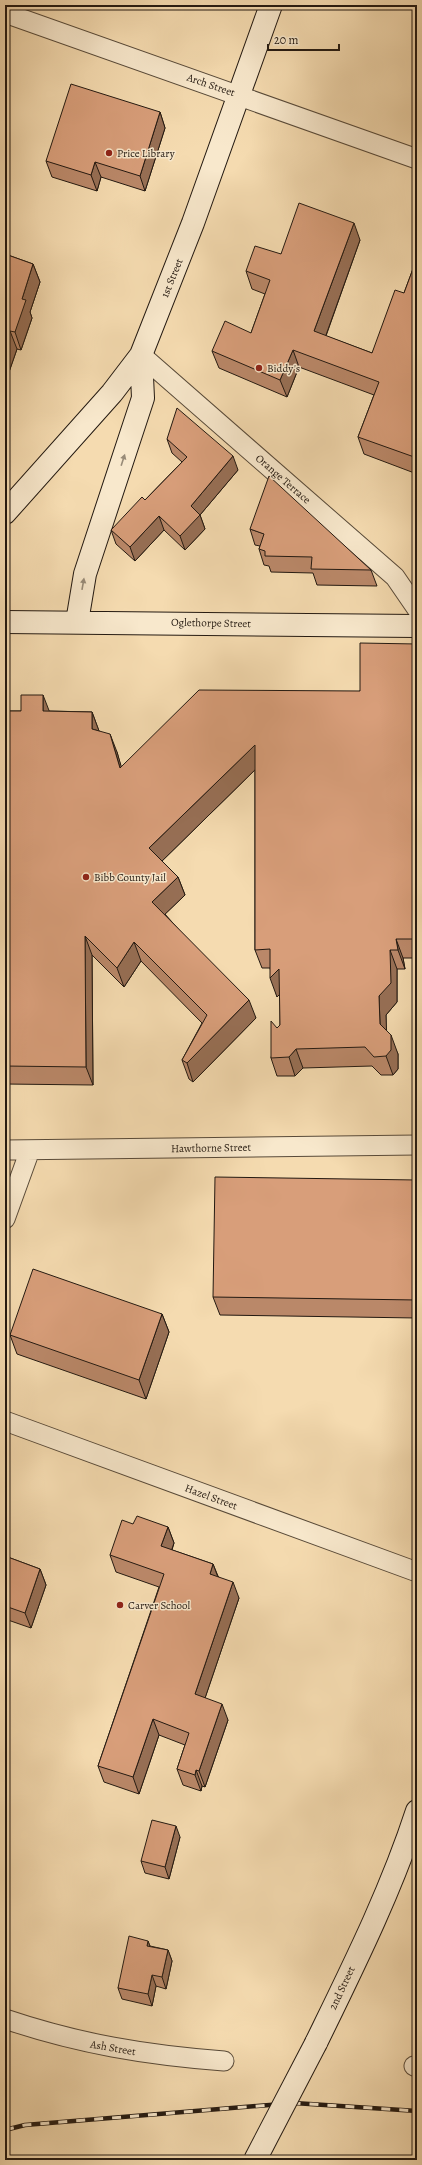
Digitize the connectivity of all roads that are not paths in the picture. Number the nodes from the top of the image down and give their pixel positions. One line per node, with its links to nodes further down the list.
1 (271, 5): 3 (street, 1st Street)
2 (5, 13): 3 (street, Arch Street)
3 (238, 95): 4 (street, Arch Street); 5 (street, 1st Street)
4 (417, 159)
5 (141, 355): 6 (street, 1st Street); 7 (street, Orange Terrace); 9 (street, one-way to 5)
6 (5, 513)
7 (417, 609)
8 (5, 622): 9 (street, Oglethorpe Street)
9 (76, 622): 10 (street, Oglethorpe Street)
10 (417, 626)
11 (417, 1145): 13 (street, Hawthorne Street)
12 (5, 1150): 13 (street, Hawthorne Street)
13 (30, 1150): 14 (street)
14 (5, 1219)
15 (5, 1421): 16 (street, Hazel Street)
16 (417, 1572)
17 (417, 1811): 20 (street, 2nd Street, bridge)
18 (5, 2019): 19 (street, Ash Street)
19 (224, 2061)
20 (255, 2160)

